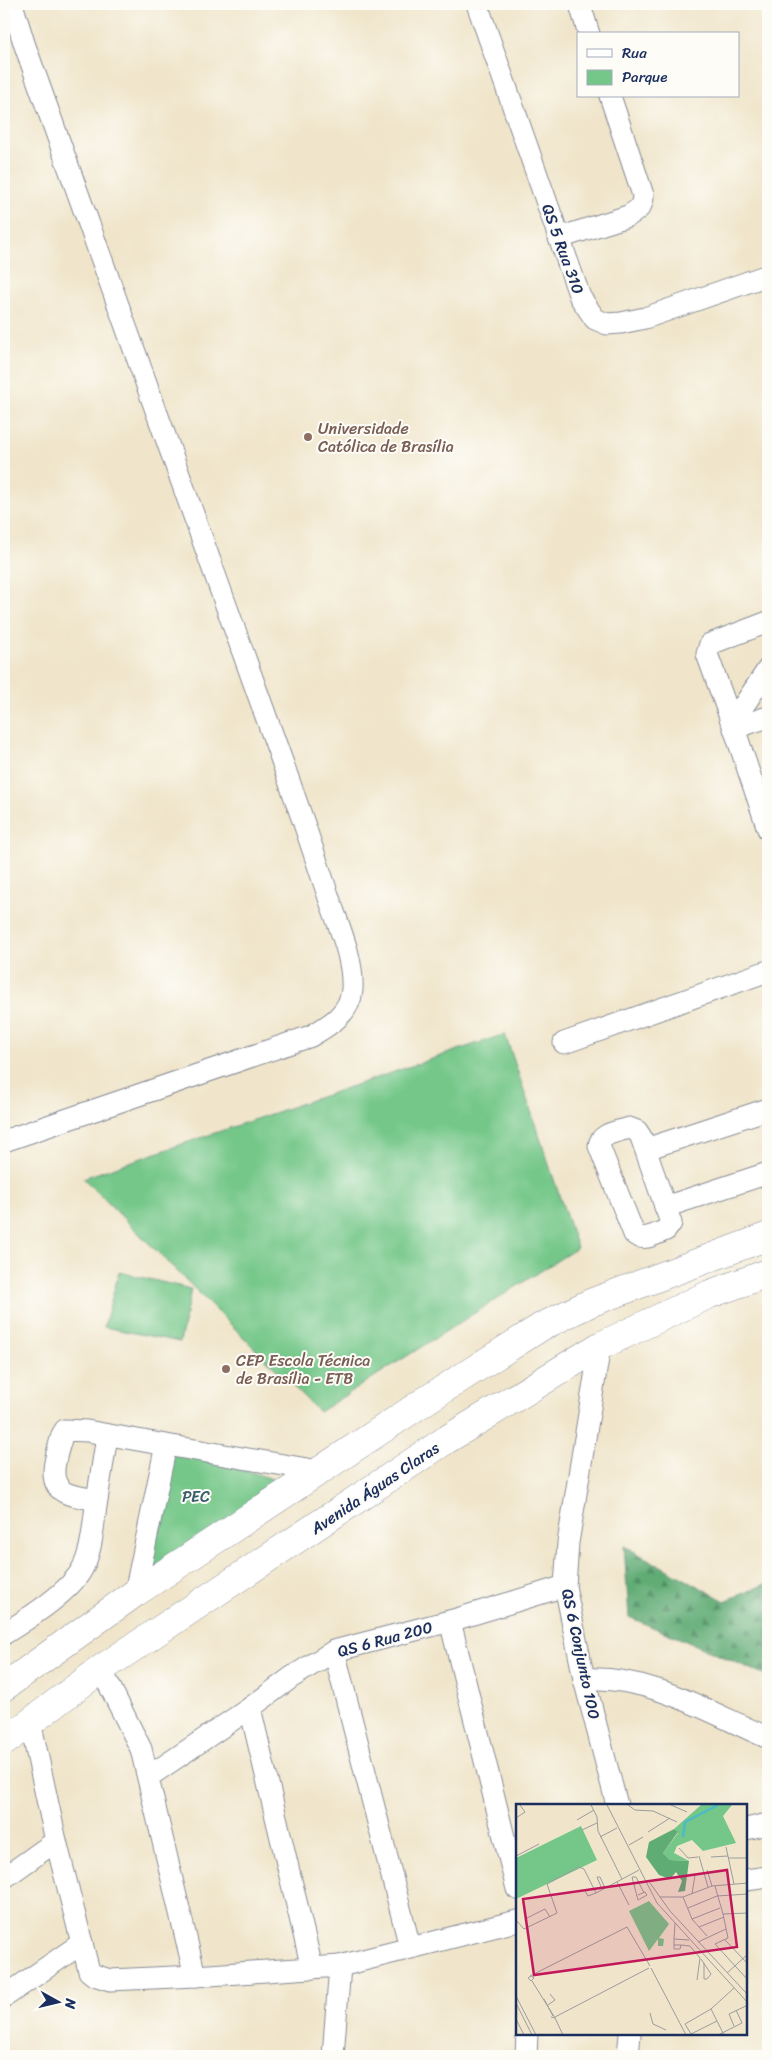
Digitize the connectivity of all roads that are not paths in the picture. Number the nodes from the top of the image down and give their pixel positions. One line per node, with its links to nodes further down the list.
1 (12, 4): 6 (street)
2 (477, 4): 8 (street, QS 5 Rua 310)
3 (581, 8): 5 (street)
4 (4, 26): 6 (street)
5 (588, 32)
6 (25, 46): 19 (street)
7 (611, 98): 8 (street)
8 (559, 238): 9 (street, QS 5 Rua 310)
9 (768, 275)
10 (768, 622): 13 (street)
11 (768, 669): 13 (street)
12 (768, 718): 13 (street)
13 (732, 723): 14 (street)
14 (763, 796): 15 (street)
15 (768, 829)
16 (768, 971): 17 (street)
17 (564, 1043)
18 (768, 1109): 20 (street)
19 (4, 1140)
20 (646, 1149): 22 (street); 22 (street)
21 (768, 1172): 22 (street)
22 (665, 1206)
23 (768, 1236): 25 (main road)
24 (768, 1273): 26 (main road, Avenida Águas Claras)
25 (662, 1275): 26 (main road); 30 (main road)
26 (673, 1313): 27 (main road, Avenida Águas Claras)
27 (600, 1346): 28 (main road, Avenida Águas Claras); 29 (street, QS 6 Conjunto 100)
28 (576, 1360): 29 (street); 32 (main road, Avenida Águas Claras)
29 (594, 1382): 36 (street, QS 6 Conjunto 100)
30 (428, 1399): 32 (main road); 34 (main road)
31 (107, 1436): 33 (street); 35 (street); 35 (street)
32 (446, 1440): 41 (main road, Avenida Águas Claras)
33 (166, 1445): 34 (street); 37 (street)
34 (319, 1471): 37 (main road)
35 (97, 1500): 39 (street)
36 (564, 1586): 38 (street, QS 6 Rua 200); 42 (street, QS 6 Conjunto 100)
37 (135, 1593): 43 (main road)
38 (450, 1621): 40 (street, QS 6 Rua 200); 56 (street)
39 (4, 1634)
40 (334, 1651): 44 (street, QS 6 Rua 200); 59 (street)
41 (101, 1669): 45 (main road, Avenida Águas Claras); 48 (street)
42 (584, 1679): 46 (street); 49 (street, QS 6 Conjunto 100)
43 (4, 1686)
44 (250, 1708): 48 (street, QS 6 Rua 200); 61 (street)
45 (30, 1721): 47 (main road, Avenida Águas Claras); 52 (street)
46 (766, 1737)
47 (4, 1742)
48 (148, 1777): 62 (street)
49 (617, 1804)
50 (768, 1824): 51 (street)
51 (747, 1829)
52 (56, 1841): 54 (street); 58 (street)
53 (768, 1877): 55 (street)
54 (4, 1878)
55 (747, 1880)
56 (516, 1886)
57 (516, 1921): 59 (street)
58 (82, 1943): 62 (street); 63 (street)
59 (410, 1947): 60 (street)
60 (340, 1966): 61 (street); 66 (street)
61 (312, 1968): 62 (street)
62 (195, 1976)
63 (4, 1997)
64 (528, 2035): 67 (street)
65 (630, 2035): 68 (street)
66 (333, 2056)
67 (526, 2056)
68 (628, 2056)

